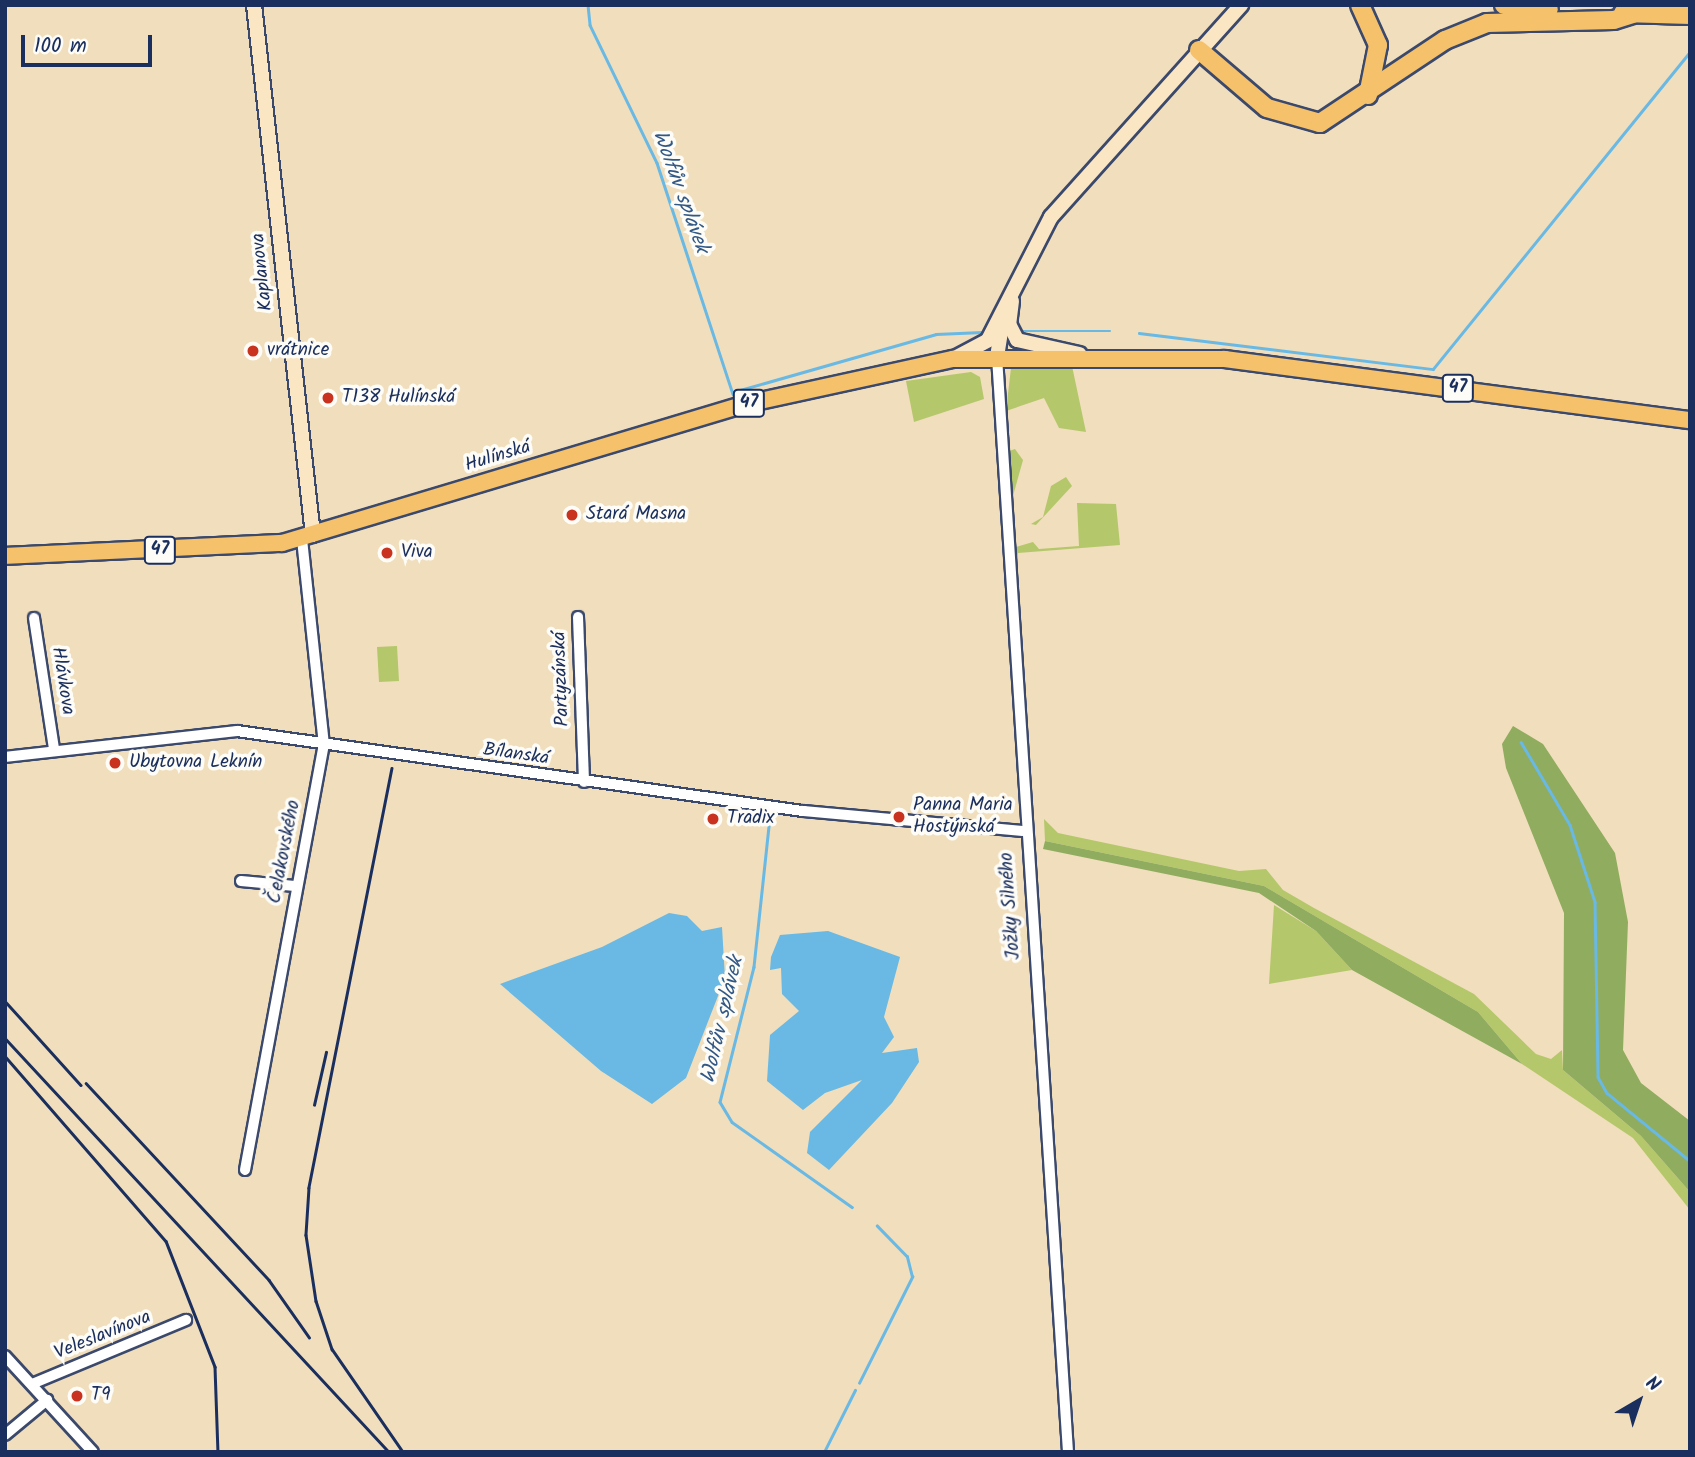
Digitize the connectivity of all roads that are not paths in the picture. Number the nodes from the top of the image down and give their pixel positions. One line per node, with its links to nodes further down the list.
1 (254, 5): 14 (street, Kaplanova)
2 (1241, 5): 7 (street)
3 (1360, 5): 8 (highway)
4 (1504, 5): 5 (highway)
5 (1633, 13): 6 (highway); 8 (highway)
6 (1690, 15)
7 (1199, 50): 8 (highway); 9 (street)
8 (1368, 95)
9 (1019, 273): 10 (street); 11 (street); 12 (street)
10 (1082, 354): 11 (main road, 47); 13 (main road, 47)
11 (997, 357): 12 (main road, Hulínská / 47); 22 (street, Jožky Silného)
12 (953, 359): 14 (main road, Hulínská / 47)
13 (1690, 420)
14 (308, 536): 15 (main road, Hulínská / 47); 18 (street, Čelakovského)
15 (5, 556)
16 (578, 617): 21 (street, Partyzánská)
17 (34, 618): 19 (street, Hlávkova)
18 (324, 745): 19 (street, Bílanská); 21 (street, Bílanská); 24 (street, Čelakovského)
19 (54, 749): 20 (street, Bílanská)
20 (5, 757)
21 (584, 782): 22 (street, Bílanská)
22 (1023, 831): 32 (street, Jožky Silného)
23 (241, 881): 24 (street)
24 (296, 886): 25 (street, Čelakovského)
25 (245, 1170)
26 (186, 1320): 28 (street, Veleslavínova)
27 (5, 1356): 28 (street)
28 (32, 1384): 29 (street)
29 (47, 1399): 30 (street); 31 (street)
30 (5, 1435)
31 (93, 1452)
32 (1068, 1452)

